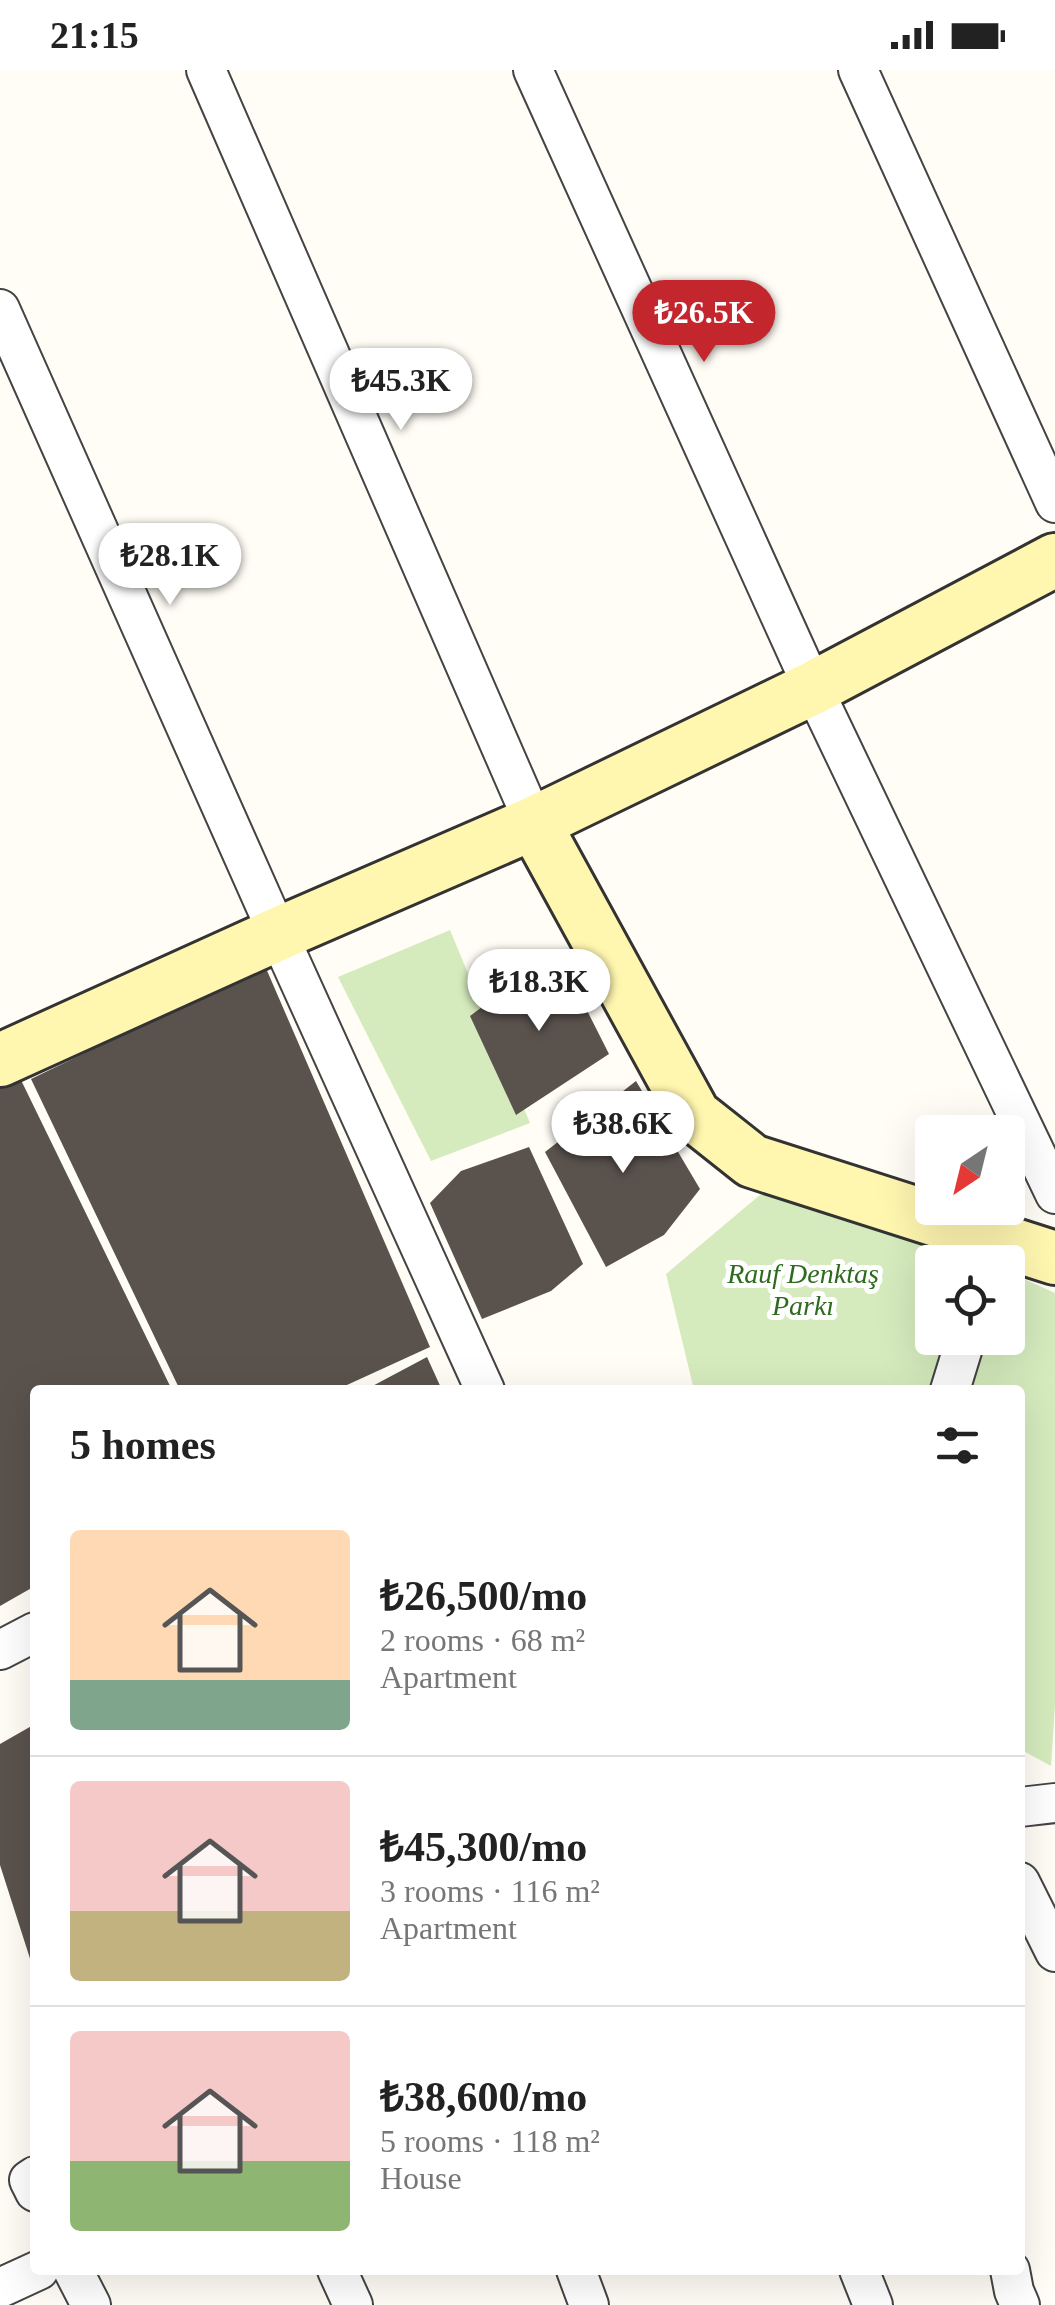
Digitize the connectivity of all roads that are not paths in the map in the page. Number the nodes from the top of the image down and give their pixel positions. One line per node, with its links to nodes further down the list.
1 (206, 70): 8 (street)
2 (533, 70): 7 (street)
3 (858, 70): 5 (street)
4 (0, 309): 9 (street)
5 (1055, 503)
6 (1055, 560): 7 (street)
7 (813, 688): 8 (street); 11 (street)
8 (534, 823): 9 (street); 12 (street)
9 (278, 934): 10 (street); 16 (street)
10 (1, 1057)
11 (1050, 1167)
12 (977, 1245)
13 (1025, 1255): 14 (street)
14 (1055, 1258)
15 (961, 1355): 17 (street)
16 (483, 1385)
17 (952, 1385)
18 (30, 1635): 19 (street)
19 (0, 1650)
20 (1055, 1803): 21 (street)
21 (1025, 1806)
22 (1025, 1892): 23 (street)
23 (1055, 1952)
24 (30, 2274): 30 (street)
25 (76, 2275): 31 (street)
26 (338, 2275): 32 (street)
27 (578, 2275): 33 (street)
28 (861, 2275): 34 (street)
29 (1011, 2275): 35 (street)
30 (0, 2288)
31 (91, 2305)
32 (352, 2305)
33 (589, 2305)
34 (873, 2305)
35 (1020, 2305)

